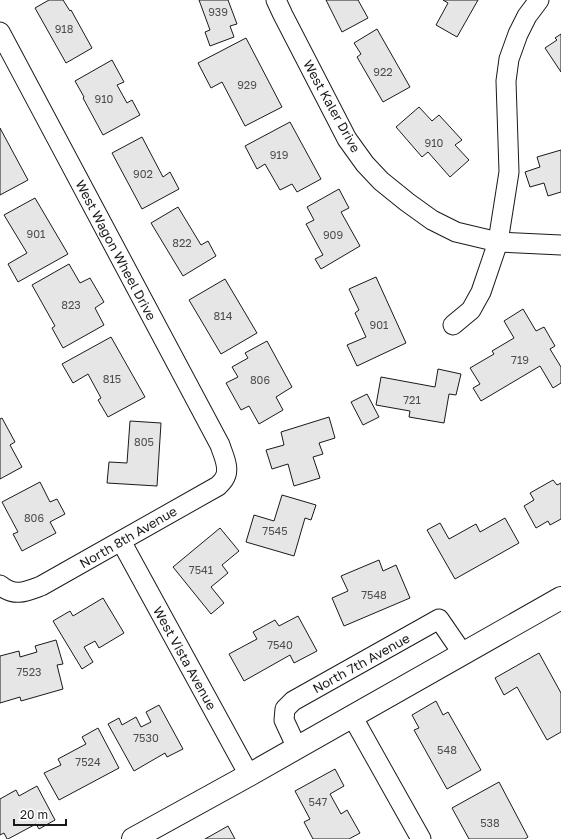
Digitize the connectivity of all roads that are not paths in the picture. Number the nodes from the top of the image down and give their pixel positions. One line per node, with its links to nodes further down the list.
1 (276, 0): 4 (street, West Kaler Drive)
2 (539, 0): 4 (street)
3 (0, 32): 7 (street, West Wagon Wheel Drive)
4 (498, 242): 5 (street, West Kaler Drive); 6 (street)
5 (561, 245)
6 (453, 325)
7 (227, 471): 8 (street, North 8th Avenue)
8 (121, 541): 9 (street, North 8th Avenue); 14 (street, West Vista Avenue)
9 (0, 585)
10 (561, 598): 11 (main road)
11 (463, 654): 12 (main road); 13 (street, North 7th Avenue)
12 (352, 716): 13 (main road); 16 (street)
13 (297, 748): 14 (main road)
14 (249, 775): 15 (main road)
15 (133, 839)
16 (421, 839)

